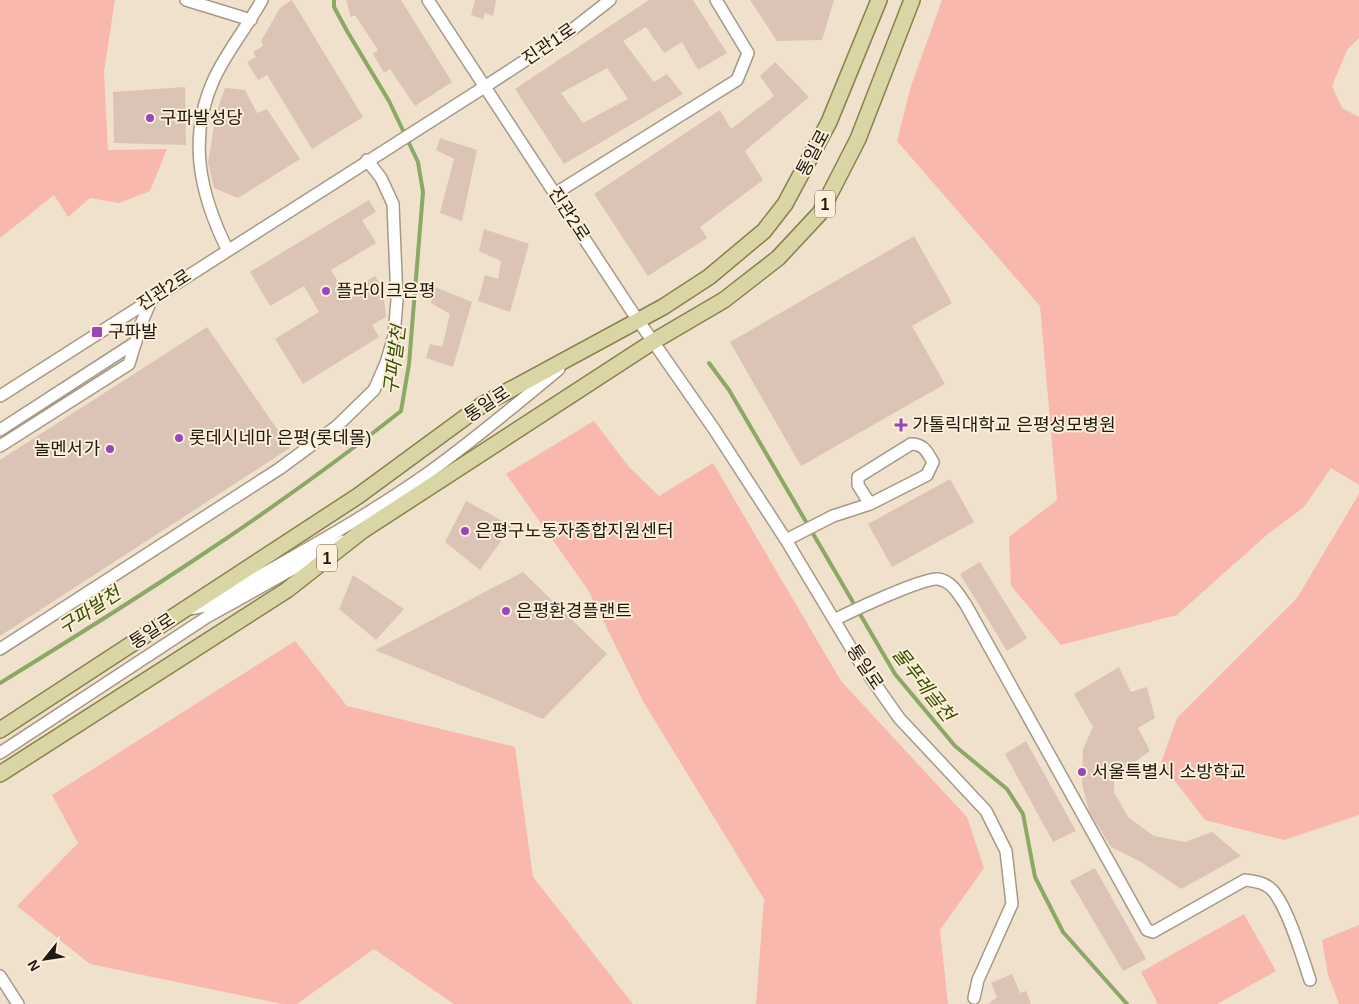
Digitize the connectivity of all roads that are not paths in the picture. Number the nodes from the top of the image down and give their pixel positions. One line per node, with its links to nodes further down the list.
1 (186, 0): 8 (street)
2 (262, 0): 8 (street)
3 (428, 0): 9 (street, 진관2로)
4 (610, 0): 9 (street, 진관1로)
5 (716, 0): 11 (street)
6 (879, 0): 14 (main road, 통일로 / 1)
7 (912, 0): 15 (main road, 통일로 / 1)
8 (251, 20): 12 (street)
9 (486, 86): 10 (street, 진관2로); 11 (street, 진관2로)
10 (367, 160): 12 (street, 진관2로); 26 (street)
11 (556, 192): 14 (street, 진관2로)
12 (227, 249): 13 (street, 진관2로)
13 (153, 296): 16 (street); 18 (street, 진관2로)
14 (639, 320): 15 (street, 진관2로); 17 (main road, 통일로 / 1)
15 (654, 341): 22 (main road, 통일로 / 1); 23 (street, 통일로)
16 (136, 342): 19 (street); 20 (street)
17 (575, 354): 24 (main road, 통일로 / 1); 24 (street)
18 (0, 396)
19 (0, 430)
20 (0, 446)
21 (870, 504): 21 (street); 23 (street)
22 (362, 531): 28 (street); 29 (main road, 통일로 / 1)
23 (791, 538): 25 (street, 통일로)
24 (185, 610): 27 (main road, 통일로 / 1)
25 (834, 620): 31 (street); 32 (street, 통일로)
26 (0, 649)
27 (0, 730)
28 (0, 753)
29 (0, 774)
30 (0, 976): 33 (street)
31 (1310, 980)
32 (974, 998)
33 (18, 1004)

